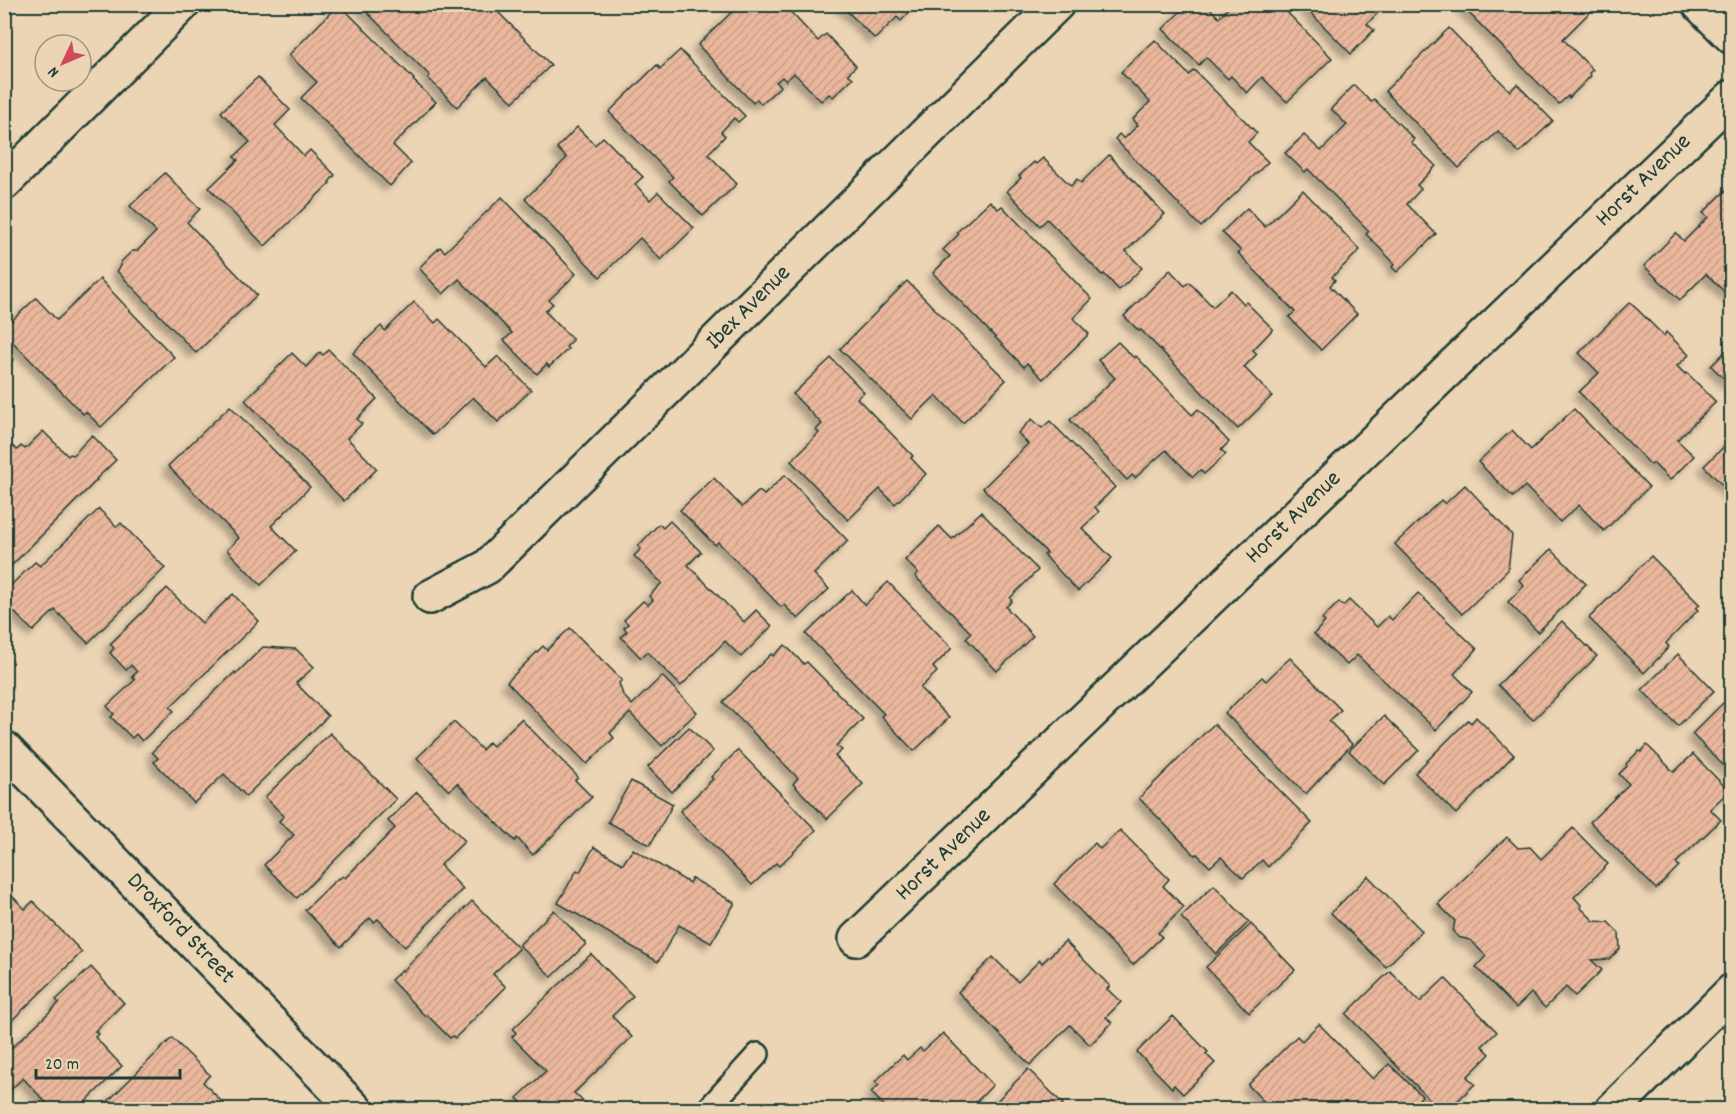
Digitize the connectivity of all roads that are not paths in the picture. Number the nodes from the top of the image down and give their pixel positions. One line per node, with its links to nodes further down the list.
1 (183, 4): 6 (street)
2 (1057, 4): 7 (street, Ibex Avenue)
3 (1699, 4): 4 (street)
4 (1731, 37)
5 (1731, 97): 9 (street, Horst Avenue)
6 (4, 183)
7 (430, 597)
8 (4, 748): 12 (street, Droxford Street)
9 (856, 939)
10 (1731, 991): 14 (street)
11 (758, 1054): 13 (lane)
12 (356, 1110)
13 (707, 1110)
14 (1612, 1110)

